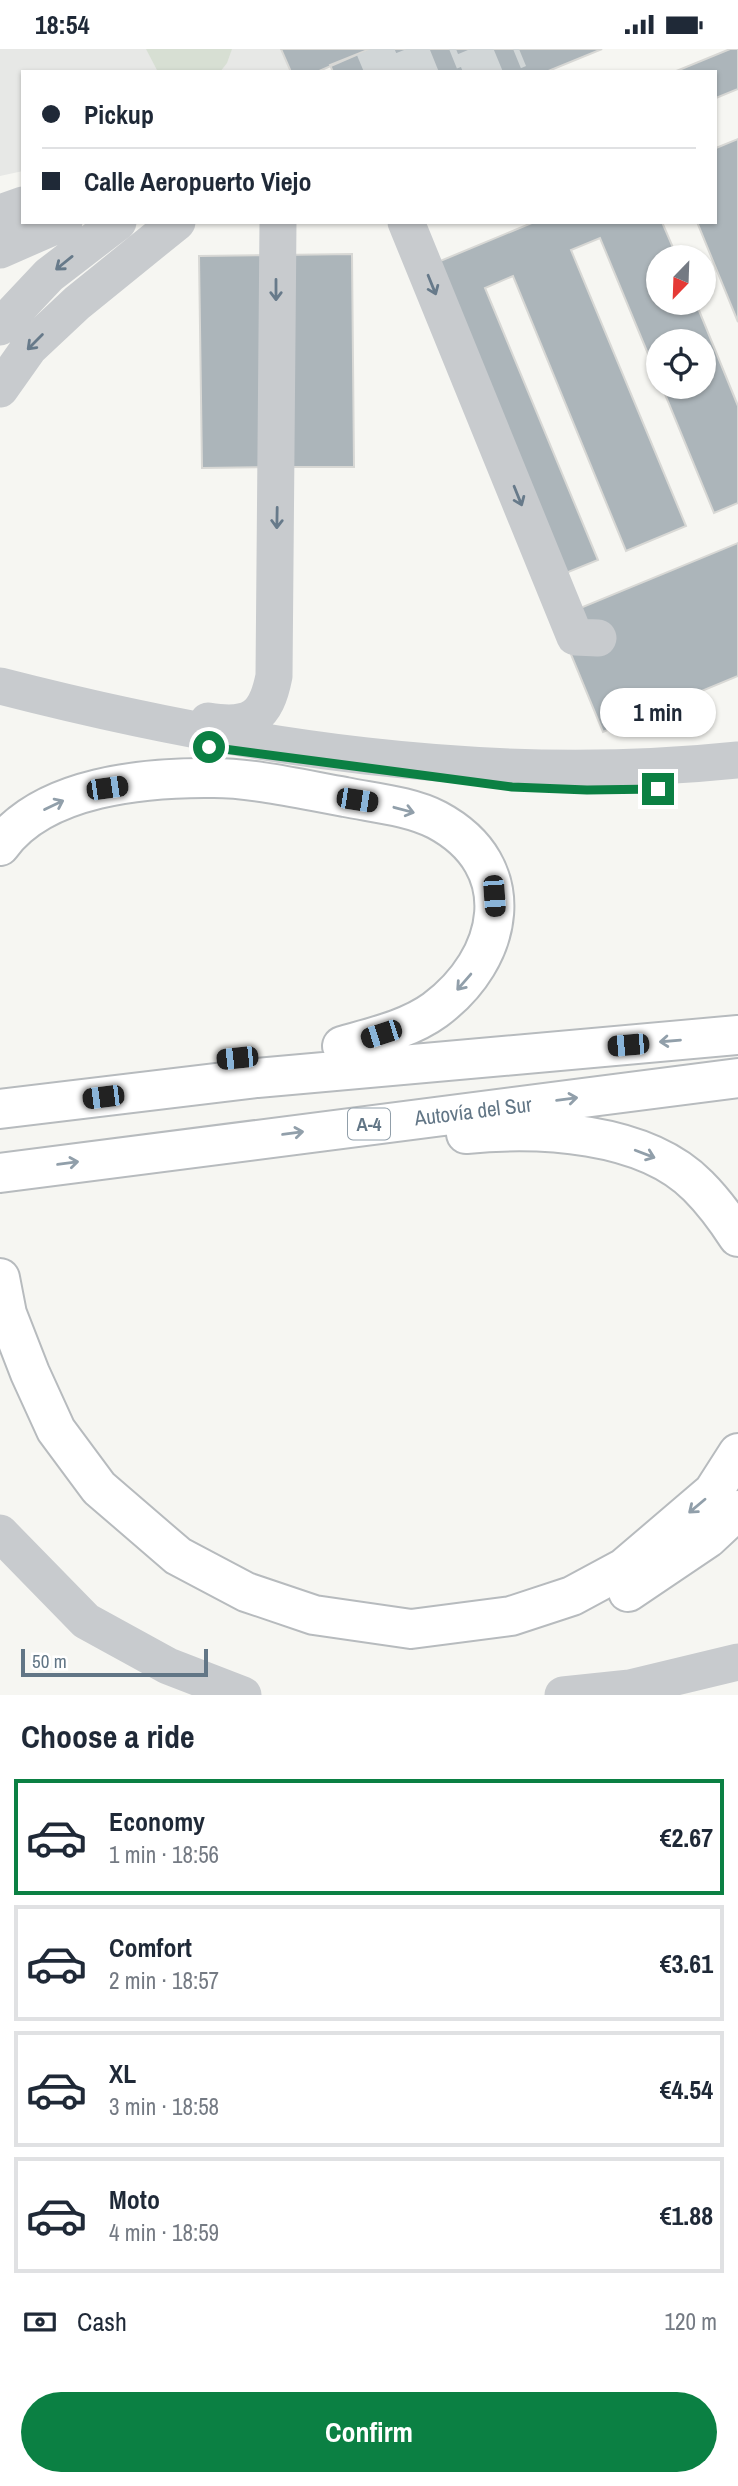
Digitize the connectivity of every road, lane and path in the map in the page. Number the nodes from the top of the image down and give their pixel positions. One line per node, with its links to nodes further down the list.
1 (21, 186): 2 (street)
2 (0, 192)
3 (21, 206): 4 (street)
4 (0, 213)
5 (59, 224): 10 (street)
6 (115, 224): 11 (street, one-way to 11)
7 (175, 224): 12 (street, one-way to 12)
8 (278, 224): 14 (street, one-way to 14)
9 (407, 224): 13 (street, one-way to 13)
10 (0, 250)
11 (0, 327)
12 (0, 389)
13 (598, 638)
14 (8, 693): 15 (street); 18 (street)
15 (738, 760)
16 (216, 778): 18 (street); 19 (highway, one-way to 16); 21 (highway, one-way to 21)
17 (738, 785): 18 (street)
18 (512, 787)
19 (0, 846)
20 (738, 1035): 22 (highway, one-way to 22)
21 (342, 1047): 22 (highway); 24 (highway)
22 (517, 1055): 25 (highway)
23 (738, 1078): 26 (highway, Autovía del Sur / A-4, one-way to 23)
24 (0, 1084)
25 (0, 1109)
26 (336, 1128): 27 (highway, Autovía del Sur / A-4, one-way to 26); 28 (highway, one-way to 28)
27 (0, 1173)
28 (738, 1237)
29 (0, 1277): 31 (highway, one-way to 29)
30 (0, 1349): 32 (highway)
31 (738, 1453)
32 (738, 1510)
33 (0, 1533): 35 (street)
34 (738, 1662): 36 (street)
35 (243, 1695)
36 (563, 1695)

